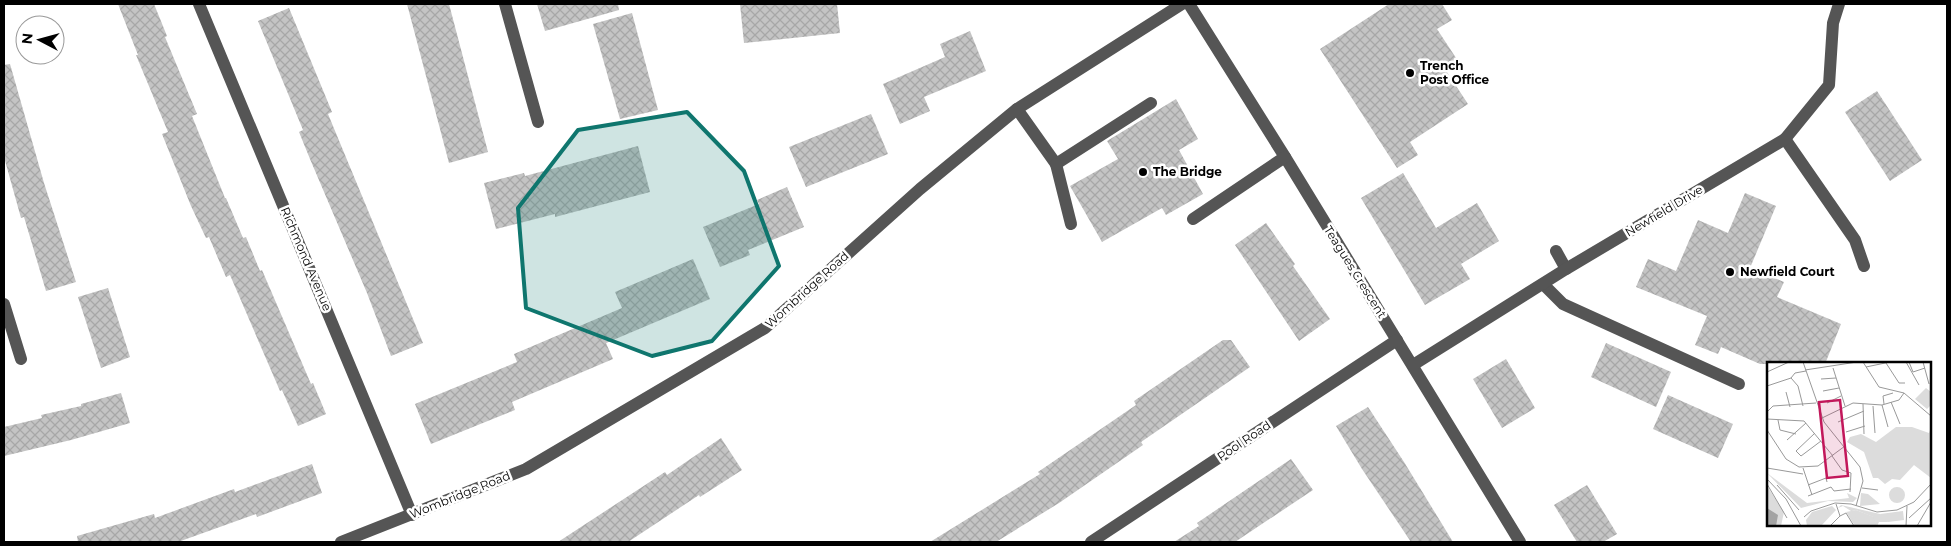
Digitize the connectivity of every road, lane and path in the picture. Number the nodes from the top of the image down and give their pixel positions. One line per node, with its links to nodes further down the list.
1 (199, 4): 23 (street, Richmond Avenue)
2 (505, 4): 8 (street)
3 (1182, 4): 7 (street, Wombridge Road)
4 (1189, 4): 10 (street, Teagues Crescent)
5 (1839, 4): 9 (street, Newfield Drive)
6 (1151, 103): 11 (street)
7 (1017, 108): 11 (street); 23 (street, Wombridge Road)
8 (538, 122)
9 (1785, 139): 15 (street); 16 (street, Newfield Drive)
10 (1285, 157): 12 (street); 19 (street, Teagues Crescent)
11 (1056, 164): 13 (street)
12 (1193, 219)
13 (1071, 224)
14 (1556, 251): 16 (street)
15 (1864, 266)
16 (1566, 270): 17 (street, Newfield Drive)
17 (1544, 285): 21 (street, Newfield Drive); 22 (street)
18 (4, 304): 20 (street)
19 (1397, 340): 21 (street, Teagues Crescent); 25 (street, Pool Road)
20 (21, 360)
21 (1413, 365): 26 (street, Teagues Crescent)
22 (1739, 384)
23 (412, 515): 24 (street, Wombridge Road)
24 (341, 542)
25 (1091, 542)
26 (1520, 542)

